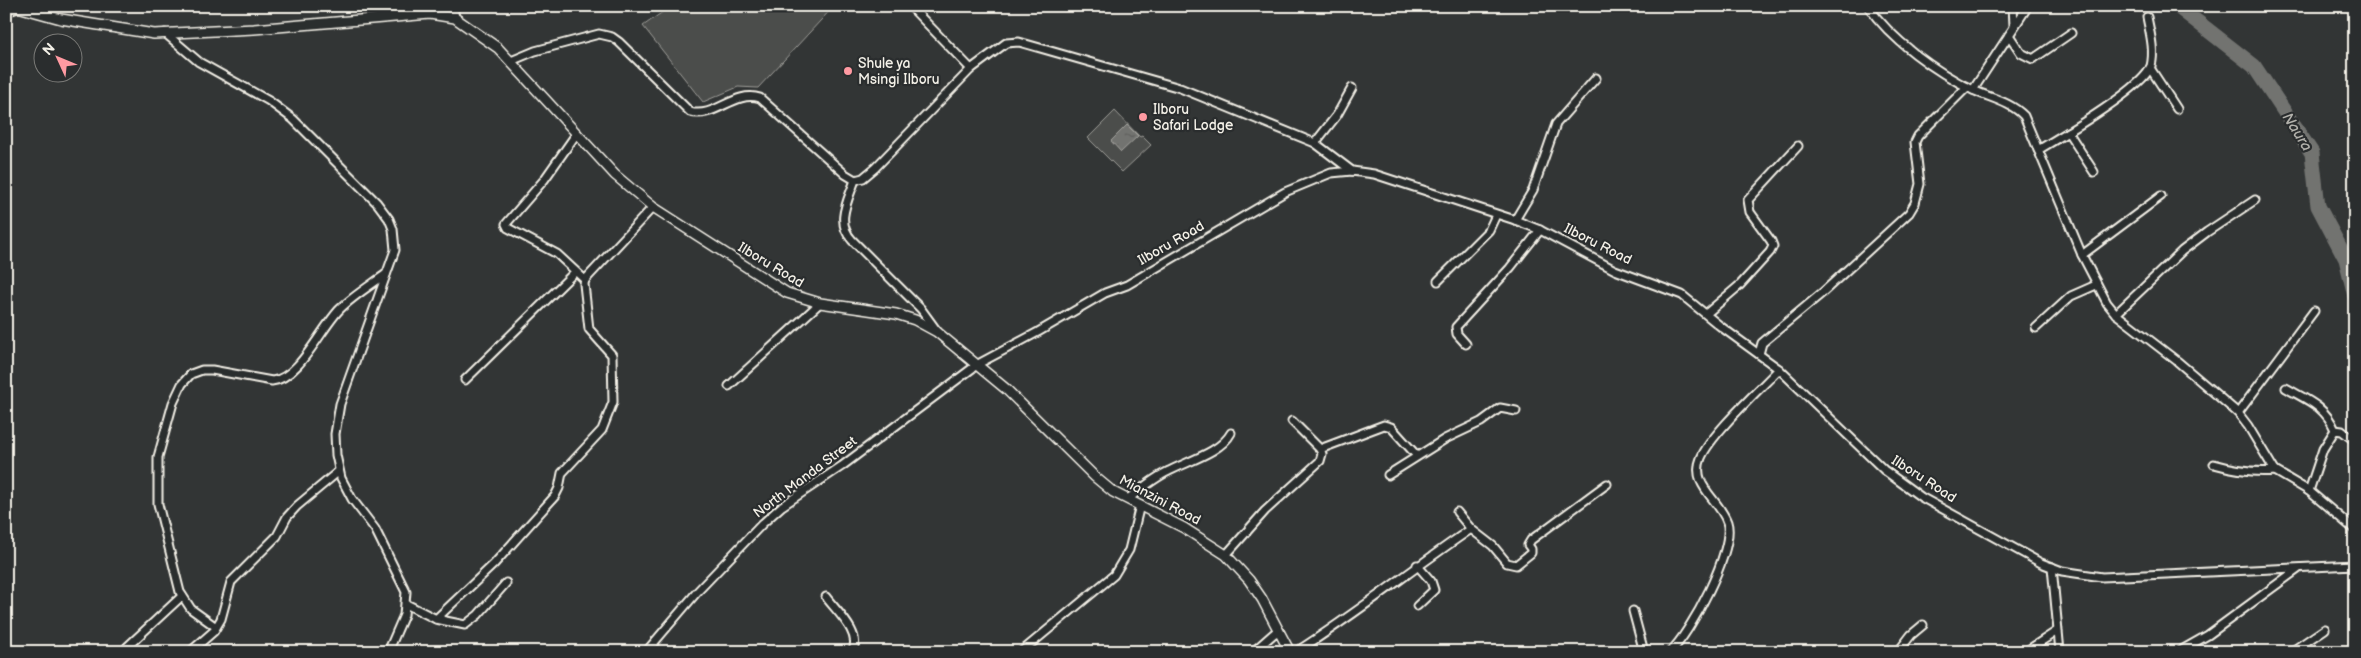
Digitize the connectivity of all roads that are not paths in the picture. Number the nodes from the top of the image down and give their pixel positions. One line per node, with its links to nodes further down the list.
1 (453, 6): 9 (street)
2 (910, 6): 16 (street)
3 (1868, 6): 19 (street)
4 (2013, 6): 10 (street)
5 (2028, 6): 10 (street)
6 (16, 7): 7 (street); 11 (street, Ilboru Road)
7 (6, 12)
8 (2147, 16): 15 (street)
9 (455, 18): 11 (street, Ilboru Road); 14 (street, Ilboru Road)
10 (2014, 26): 13 (street)
11 (165, 33): 37 (street)
12 (2071, 33): 13 (street)
13 (2009, 35): 19 (street)
14 (511, 61): 22 (street, Ilboru Road); 28 (street)
15 (2150, 68): 20 (street); 21 (street)
16 (971, 69): 23 (street); 28 (street)
17 (1596, 78): 33 (street)
18 (1352, 88): 23 (street)
19 (1970, 88): 25 (street); 48 (street)
20 (2177, 109)
21 (2068, 132): 25 (street); 27 (street)
22 (577, 133): 31 (street, Ilboru Road); 36 (street)
23 (1315, 143): 26 (street)
24 (1798, 146): 43 (street)
25 (2038, 150): 35 (street)
26 (1352, 171): 32 (street, Ilboru Road); 49 (street, Ilboru Road)
27 (2094, 172)
28 (855, 180): 46 (street)
29 (2162, 196): 35 (street)
30 (2255, 200): 44 (street)
31 (653, 207): 38 (street); 41 (street, Ilboru Road)
32 (1496, 215): 33 (street, Ilboru Road); 39 (street)
33 (1515, 220): 34 (street, Ilboru Road)
34 (1540, 230): 43 (street, Ilboru Road); 47 (street)
35 (2082, 255): 40 (street)
36 (575, 272): 38 (street); 51 (street)
37 (386, 274): 63 (street); 79 (street)
38 (585, 280): 84 (street)
39 (1438, 281)
40 (2096, 285): 44 (street); 45 (street)
41 (820, 303): 46 (street, Ilboru Road); 52 (street)
42 (2314, 311): 55 (street)
43 (1706, 314): 48 (street, Ilboru Road)
44 (2116, 314): 55 (street)
45 (2036, 328)
46 (937, 332): 49 (street, Ilboru Road)
47 (1466, 344)
48 (1758, 354): 50 (street, Ilboru Road)
49 (978, 364): 68 (street, Mianzini Road); 93 (street, North Manda Street)
50 (1779, 369): 76 (street, Ilboru Road); 100 (street)
51 (465, 380)
52 (729, 386)
53 (2286, 388): 57 (street)
54 (1516, 411): 61 (street)
55 (2238, 413): 64 (street)
56 (1292, 421): 60 (street)
57 (2334, 430): 59 (street); 67 (street)
58 (1231, 433): 68 (street)
59 (2355, 440)
60 (1320, 449): 61 (street); 73 (street)
61 (1417, 456): 65 (street)
62 (2214, 464): 64 (street)
63 (340, 471): 81 (street); 86 (street)
64 (2275, 471): 67 (street)
65 (1388, 475)
66 (1608, 484): 71 (street)
67 (2309, 491): 72 (street)
68 (1128, 500): 69 (street, Mianzini Road)
69 (1140, 505): 73 (street, Mianzini Road); 95 (street)
70 (1458, 512): 71 (street)
71 (1471, 529): 74 (street)
72 (2355, 530)
73 (1226, 555): 88 (street, Mianzini Road)
74 (1417, 565): 82 (street); 98 (street)
75 (2355, 565): 77 (street, Ilboru Road)
76 (2052, 567): 77 (street, Ilboru Road); 89 (street)
77 (2298, 569): 104 (street)
78 (506, 583): 84 (street)
79 (182, 596): 86 (street); 90 (street)
80 (826, 597): 94 (street)
81 (406, 604): 84 (street); 92 (street)
82 (1417, 606)
83 (1633, 611): 99 (street)
84 (436, 618)
85 (1923, 625): 101 (street)
86 (216, 627): 91 (street)
87 (2325, 629): 105 (street)
88 (1278, 630): 96 (street); 97 (street, Mianzini Road)
89 (2058, 631): 102 (street); 103 (street)
90 (127, 647)
91 (190, 652)
92 (388, 652)
93 (646, 652)
94 (852, 652)
95 (1021, 652)
96 (1253, 652)
97 (1290, 652)
98 (1296, 652)
99 (1644, 652)
100 (1670, 652)
101 (1898, 652)
102 (2026, 652)
103 (2060, 652)
104 (2178, 652)
105 (2291, 652)

